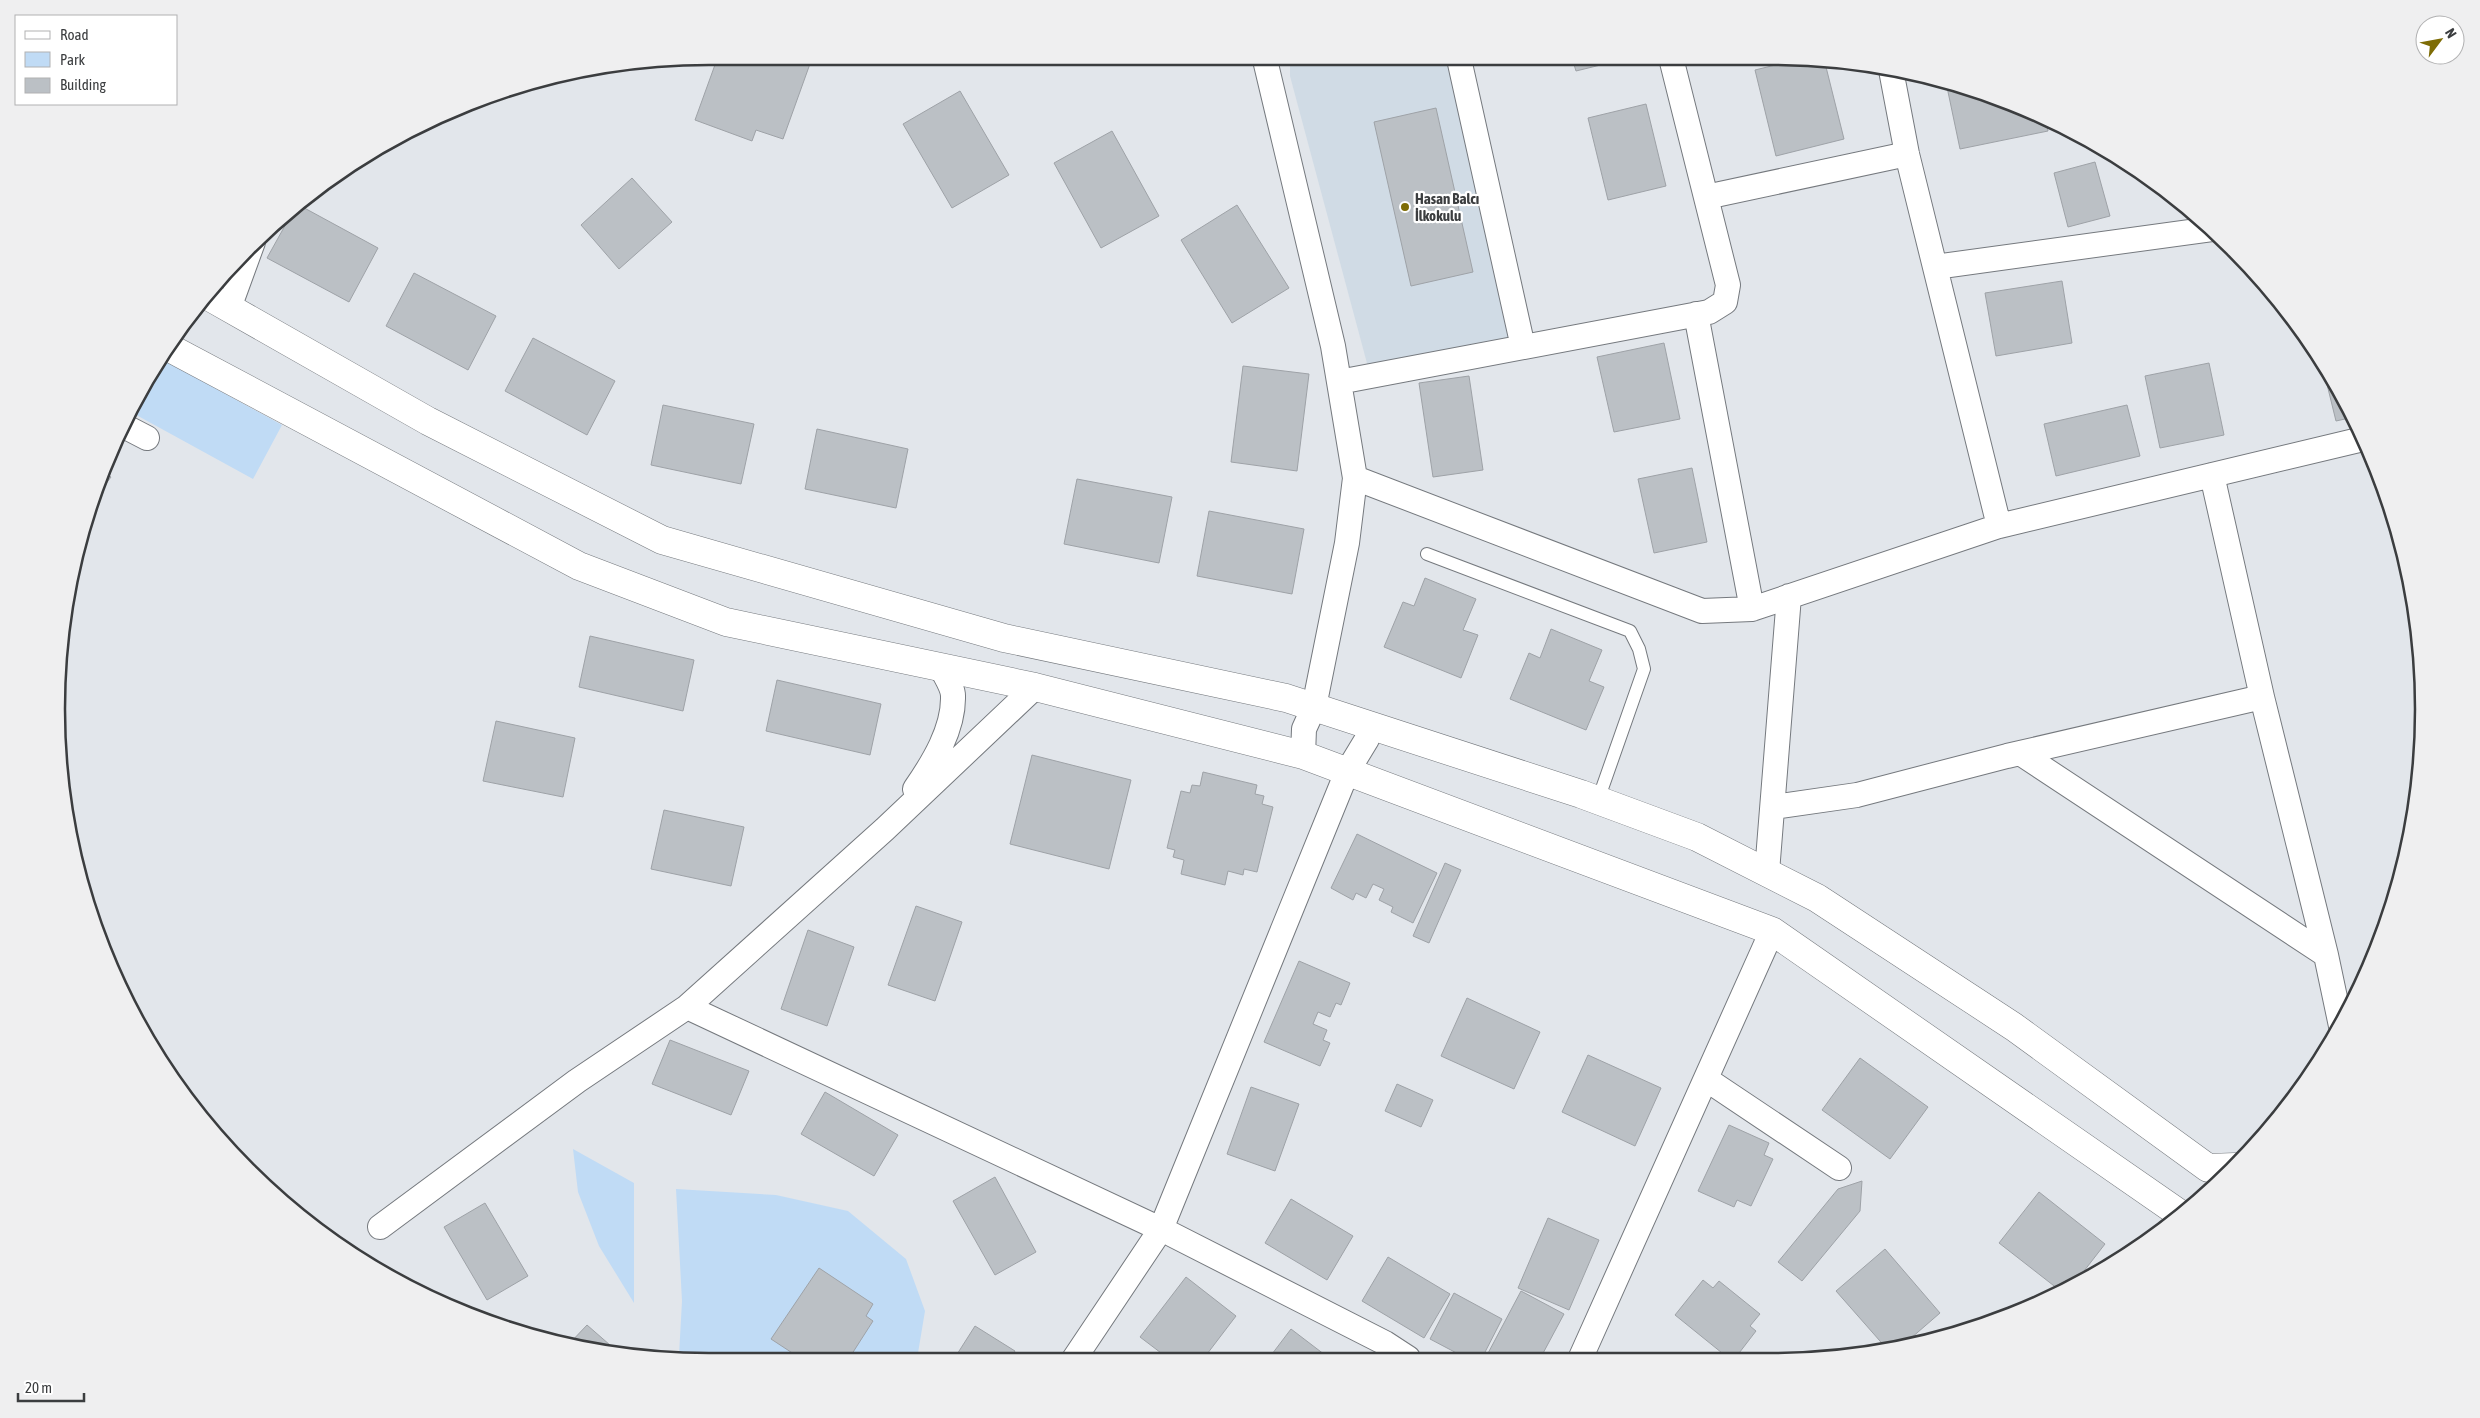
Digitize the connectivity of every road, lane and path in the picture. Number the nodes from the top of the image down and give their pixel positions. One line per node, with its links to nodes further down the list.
1 (1266, 65): 14 (street)
2 (1460, 65): 12 (street)
3 (1673, 65): 6 (street)
4 (1892, 76): 5 (street)
5 (1907, 154): 6 (street); 8 (street)
6 (1706, 197): 11 (street)
7 (2202, 230): 8 (street)
8 (1935, 268): 20 (street)
9 (234, 275): 10 (street)
10 (218, 302): 27 (main road)
11 (1696, 314): 12 (street); 23 (street)
12 (1523, 347): 14 (street)
13 (174, 350): 24 (main road)
14 (1339, 382): 19 (street)
15 (129, 429): 16 (street)
16 (146, 438)
17 (2356, 441): 18 (street)
18 (2212, 475): 20 (street); 26 (street)
19 (1355, 478): 23 (street); 27 (street)
20 (1999, 526): 22 (street)
21 (1427, 554): 32 (lane)
22 (1789, 596): 23 (street); 33 (street)
23 (1752, 609)
24 (941, 668): 25 (main road); 34 (street)
25 (1035, 687): 30 (main road); 34 (street)
26 (2262, 697): 29 (street); 37 (street)
27 (1314, 707): 28 (main road); 30 (street)
28 (1368, 724): 31 (street); 32 (main road)
29 (2020, 752): 33 (street); 37 (street)
30 (1303, 755): 31 (main road)
31 (1347, 772): 36 (main road); 45 (street)
32 (1598, 800): 35 (main road)
33 (1773, 806): 35 (street)
34 (885, 829): 38 (street)
35 (1767, 872): 41 (main road)
36 (1772, 932): 40 (street); 43 (main road)
37 (2326, 955): 39 (street)
38 (687, 1007): 44 (street); 45 (street)
39 (2338, 1014)
40 (1706, 1079): 42 (street); 48 (street)
41 (2222, 1167)
42 (1838, 1168)
43 (2175, 1210)
44 (380, 1227)
45 (1160, 1229): 46 (street); 47 (street)
46 (1078, 1353)
47 (1400, 1353)
48 (1583, 1353)

